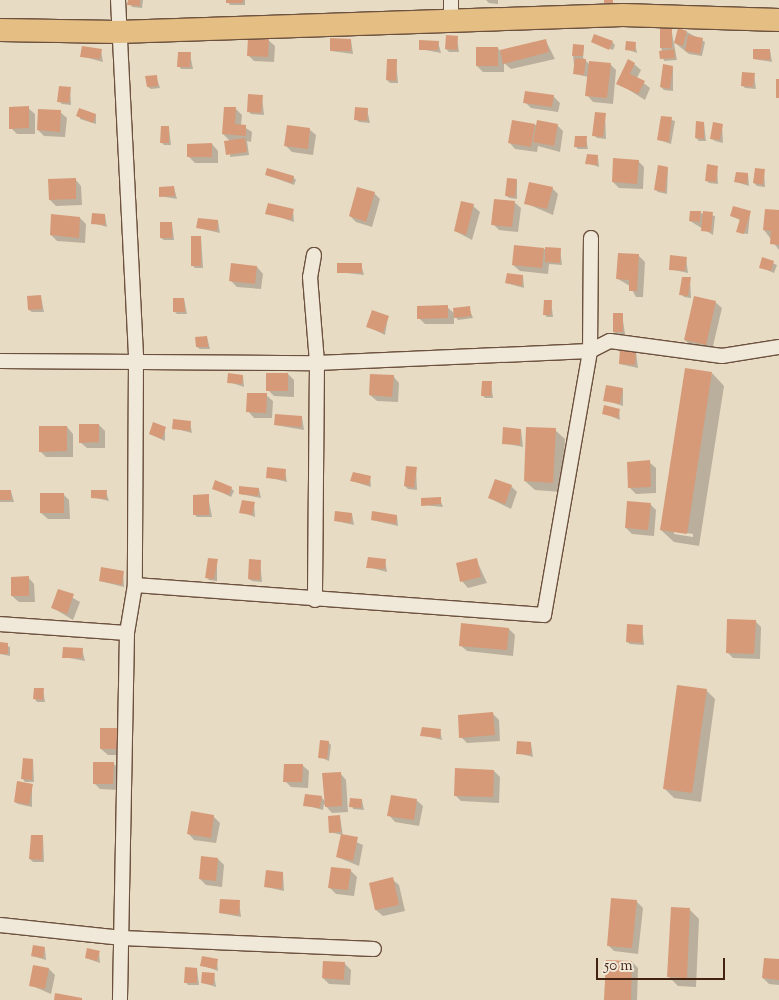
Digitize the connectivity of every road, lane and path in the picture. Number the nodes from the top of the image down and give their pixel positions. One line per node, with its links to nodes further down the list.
1 (118, 0): 5 (street)
2 (451, 10): 3 (main road); 5 (main road)
3 (779, 20)
4 (0, 30): 5 (main road)
5 (118, 32): 10 (street)
6 (591, 238): 9 (street)
7 (314, 255): 12 (street)
8 (779, 347): 9 (street)
9 (590, 351): 12 (street); 14 (street)
10 (136, 360): 11 (street); 12 (street); 13 (street)
11 (0, 361)
12 (317, 363): 14 (street)
13 (135, 585): 14 (street); 16 (street)
14 (315, 600)
15 (0, 624): 16 (street)
16 (127, 633): 18 (street)
17 (0, 925): 18 (street)
18 (122, 938): 19 (street); 20 (street)
19 (374, 949)
20 (120, 1000)

